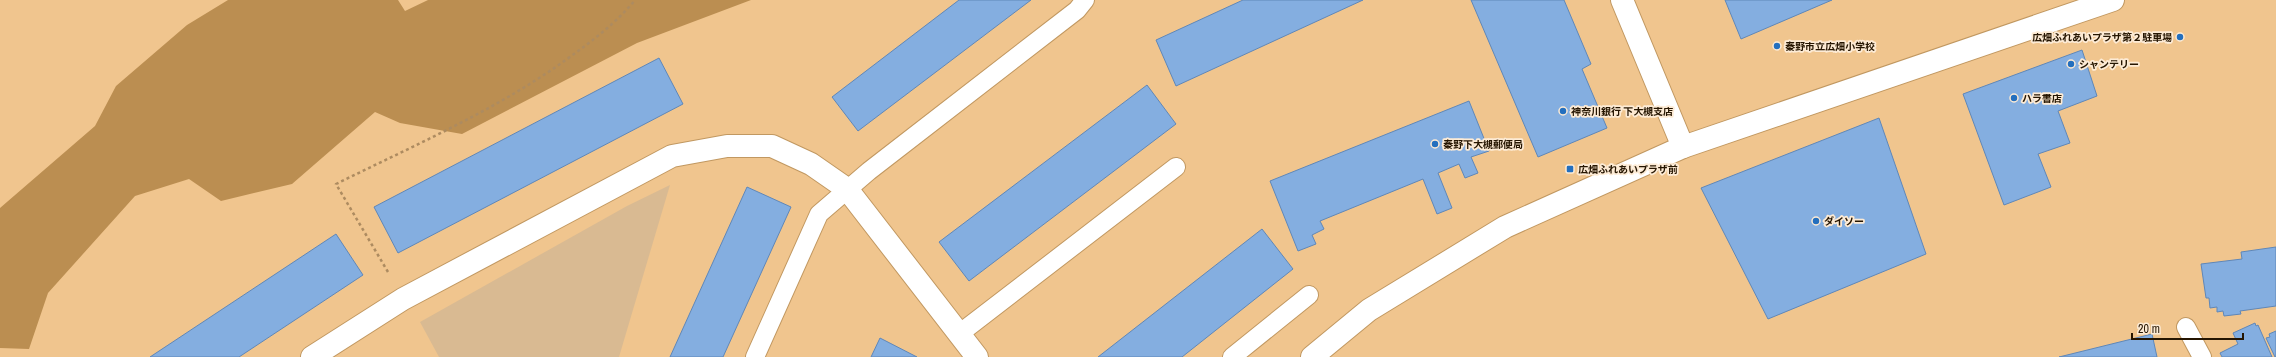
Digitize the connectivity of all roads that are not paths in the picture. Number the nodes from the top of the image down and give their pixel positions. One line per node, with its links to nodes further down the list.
1 (1085, 0): 6 (lane)
2 (1622, 0): 4 (street)
3 (2113, 0): 4 (street)
4 (1683, 147): 13 (street)
5 (1176, 167): 9 (lane)
6 (847, 189): 9 (street); 10 (street); 11 (lane)
7 (1309, 295): 12 (lane)
8 (2186, 327): 14 (lane)
9 (969, 349)
10 (312, 357)
11 (756, 357)
12 (1232, 357)
13 (1312, 357)
14 (2202, 357)

